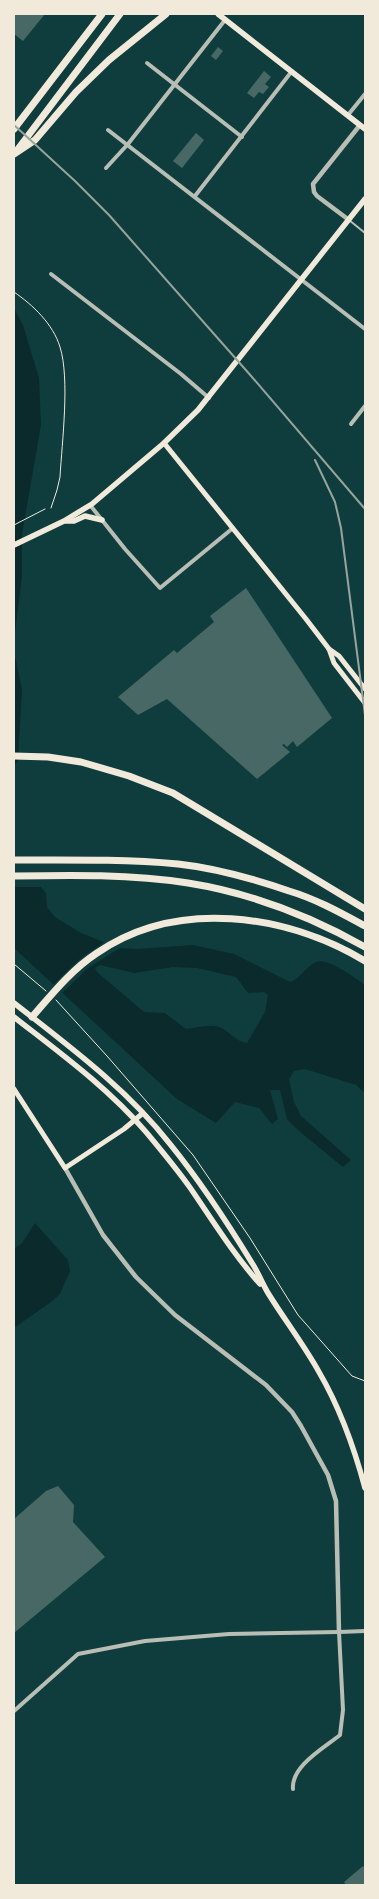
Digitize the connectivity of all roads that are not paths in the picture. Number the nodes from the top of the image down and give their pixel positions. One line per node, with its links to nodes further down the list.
1 (102, 14): 12 (highway)
2 (120, 14): 16 (highway)
3 (166, 14): 16 (highway)
4 (218, 14): 5 (main road)
5 (225, 20): 7 (main road); 8 (street)
6 (147, 63): 8 (street)
7 (292, 71): 10 (main road); 14 (street)
8 (175, 85): 14 (street); 15 (street)
9 (365, 94): 10 (street)
10 (348, 115): 11 (main road)
11 (363, 127): 20 (street)
12 (14, 129)
13 (108, 130): 15 (street)
14 (242, 136): 18 (street)
15 (128, 144): 17 (street); 18 (street)
16 (14, 154)
17 (106, 168)
18 (195, 196): 23 (street)
19 (365, 199): 20 (main road)
20 (349, 220): 21 (lane); 23 (main road)
21 (365, 233)
22 (51, 274): 25 (street)
23 (302, 280): 24 (street); 25 (main road)
24 (365, 329)
25 (209, 398): 28 (main road)
26 (365, 406): 27 (street)
27 (351, 424)
28 (164, 443): 29 (main road); 32 (main road)
29 (90, 505): 30 (street); 31 (main road)
30 (102, 520): 31 (main road); 32 (street)
31 (64, 521): 33 (main road)
32 (233, 528): 34 (main road)
33 (14, 545)
34 (329, 649): 35 (main road); 36 (main road)
35 (365, 688)
36 (365, 703)
37 (14, 756): 40 (highway)
38 (14, 860): 41 (highway)
39 (14, 876): 42 (highway)
40 (365, 909)
41 (365, 926)
42 (365, 947)
43 (365, 961): 47 (highway)
44 (14, 1002): 47 (main road)
45 (14, 1008): 47 (main road)
46 (14, 1017): 50 (main road)
47 (32, 1017): 49 (main road)
48 (14, 1089): 51 (main road)
49 (143, 1113): 50 (main road); 52 (main road)
50 (135, 1120): 51 (main road); 52 (main road)
51 (65, 1168): 55 (street)
52 (267, 1291): 53 (main road)
53 (365, 1488)
54 (365, 1631): 55 (street)
55 (339, 1632): 56 (street); 57 (street)
56 (14, 1711)
57 (293, 1789)

